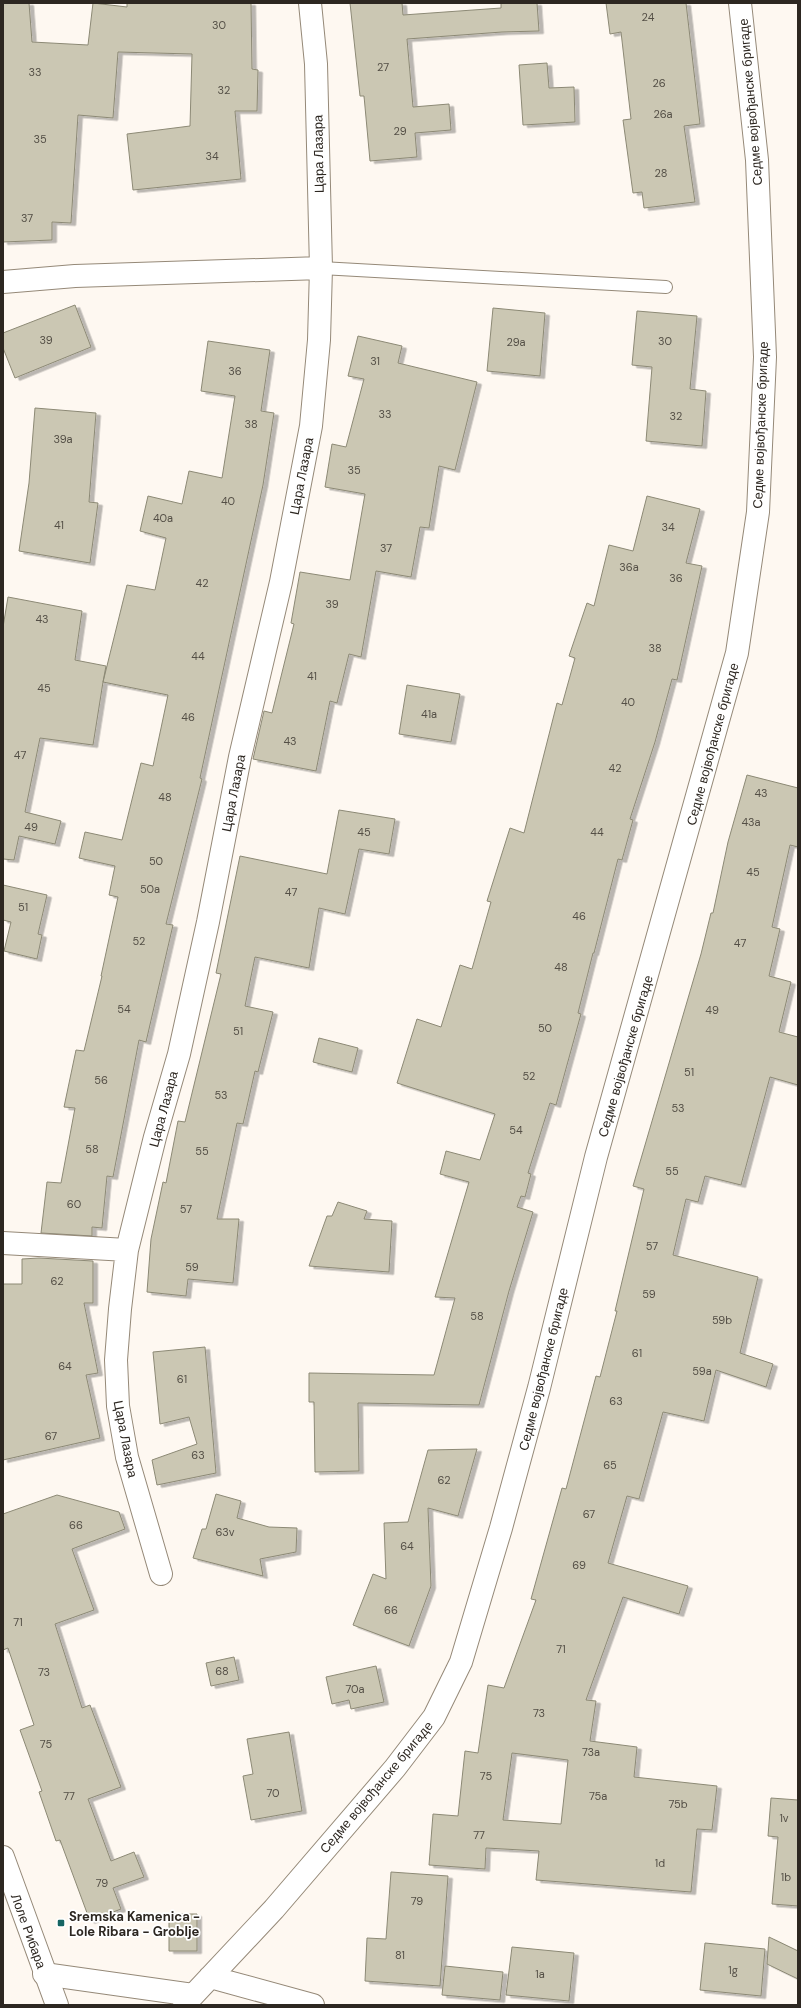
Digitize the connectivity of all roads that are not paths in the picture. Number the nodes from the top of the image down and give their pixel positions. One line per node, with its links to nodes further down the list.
1 (310, 3): 3 (street, Цара Лазара)
2 (740, 3): 11 (street, Седме војвођанске бригаде)
3 (321, 268): 4 (street); 5 (lane); 7 (street, Цара Лазара)
4 (3, 282)
5 (666, 287)
6 (3, 1243): 7 (street)
7 (127, 1250): 8 (street, Цара Лазара)
8 (161, 1574)
9 (3, 1857): 10 (street, Лоле Рибара)
10 (44, 1974): 12 (street); 13 (street, Лоле Рибара)
11 (210, 1977): 12 (street, Седме војвођанске бригаде); 14 (street)
12 (188, 2000)
13 (57, 2005)
14 (313, 2005)

